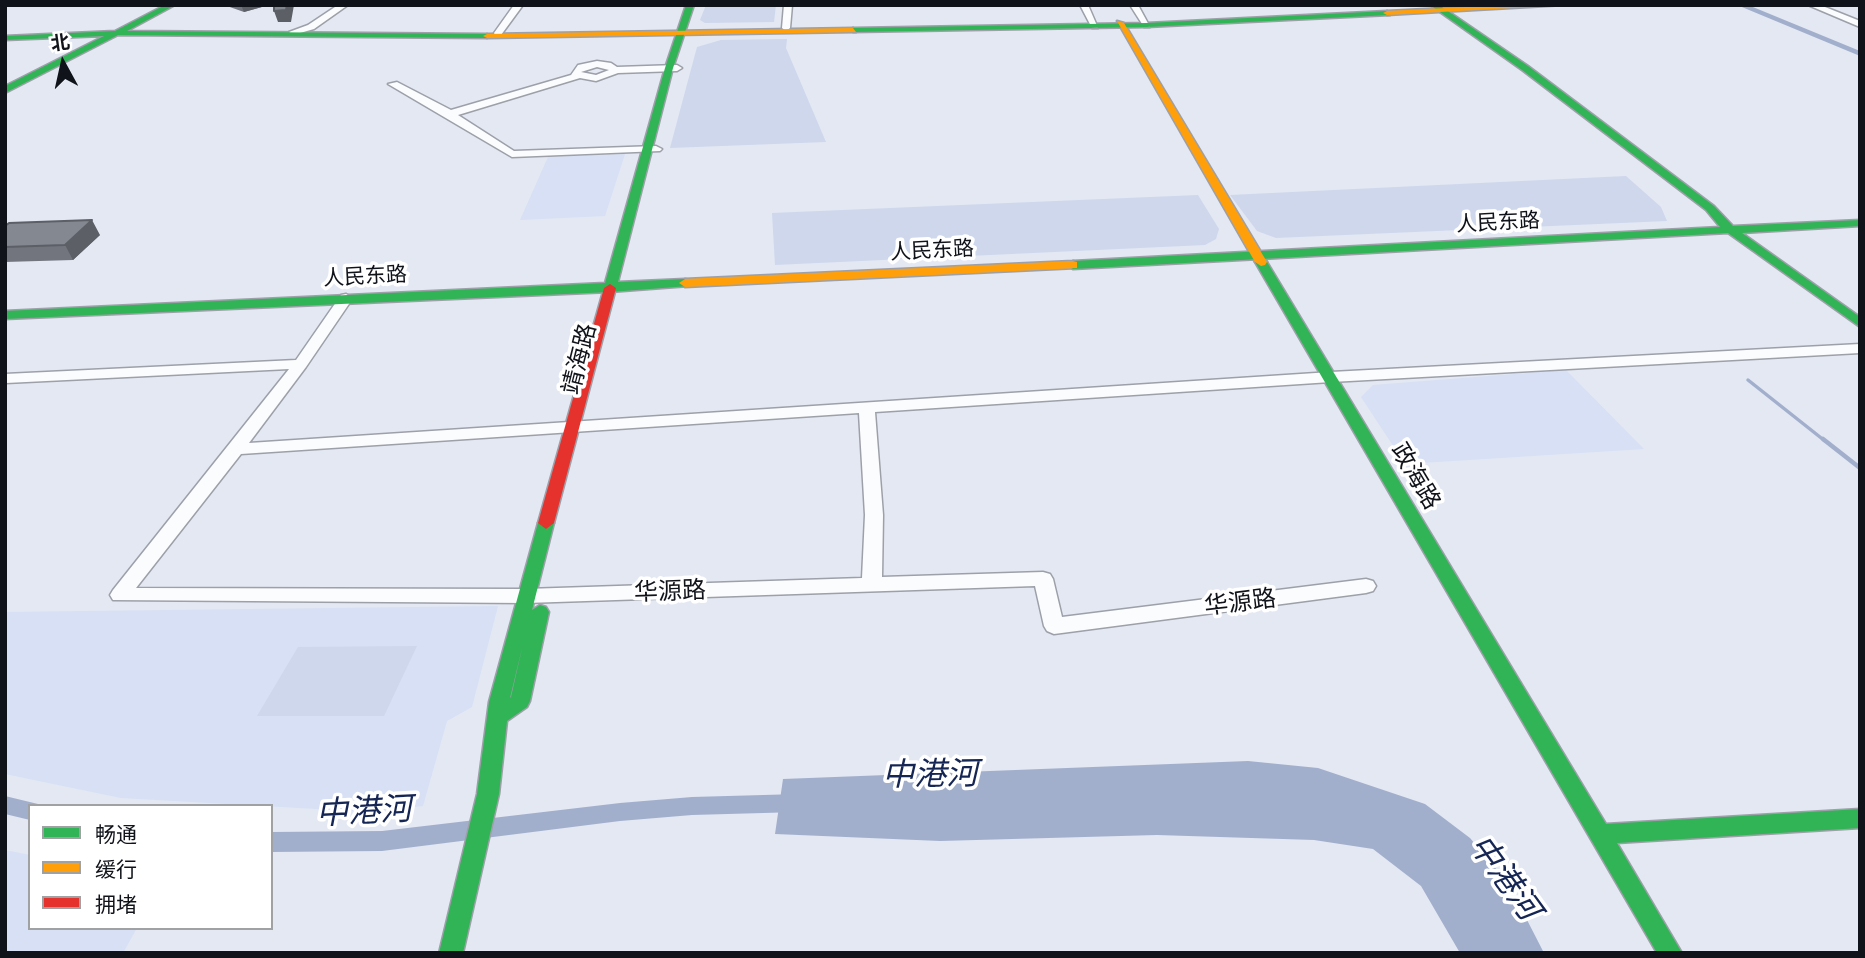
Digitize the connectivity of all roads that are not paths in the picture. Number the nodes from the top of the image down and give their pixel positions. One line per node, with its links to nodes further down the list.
1 (162, 5): 19 (main road)
2 (171, 5): 19 (main road)
3 (344, 5): 20 (street)
4 (519, 5): 22 (street)
5 (690, 5): 21 (main road, 靖海路)
6 (697, 5): 21 (main road, 靖海路)
7 (788, 5): 18 (street)
8 (1084, 5): 15 (street)
9 (1134, 5): 14 (street)
10 (1505, 5): 13 (main road)
11 (1560, 5): 13 (main road)
12 (1812, 5): 17 (street)
13 (1444, 8): 14 (main road); 30 (main road)
14 (1146, 23): 16 (main road)
15 (1094, 24): 16 (main road); 18 (main road); 21 (main road)
16 (1121, 24): 32 (main road, 政海路)
17 (1860, 24)
18 (786, 28): 21 (main road)
19 (115, 31): 20 (main road); 21 (main road); 23 (main road); 26 (main road)
20 (293, 32): 22 (main road)
21 (684, 32): 22 (main road); 24 (main road, 靖海路)
22 (498, 33)
23 (5, 37)
24 (673, 68): 27 (street); 28 (main road, 靖海路)
25 (393, 84): 27 (street)
26 (5, 88)
27 (450, 114): 28 (street)
28 (651, 149): 33 (main road, 靖海路)
29 (1860, 217): 30 (main road, 人民东路)
30 (1739, 223): 31 (main road, 人民东路); 32 (main road, 人民东路); 35 (main road); 38 (main road)
31 (1860, 223)
32 (1256, 253): 33 (main road, 人民东路); 41 (main road, 政海路)
33 (616, 282): 34 (main road, 人民东路); 36 (main road, 人民东路); 44 (main road, 靖海路)
34 (346, 298): 37 (main road, 人民东路); 40 (street)
35 (1860, 307)
36 (5, 309)
37 (5, 316)
38 (1860, 323)
39 (1860, 348): 41 (street)
40 (302, 364): 42 (street); 45 (street)
41 (1331, 377): 43 (street); 50 (main road, 政海路)
42 (6, 378)
43 (867, 408): 44 (street); 46 (street)
44 (578, 427): 45 (street); 48 (main road, 靖海路)
45 (236, 449): 48 (street, 华源路)
46 (872, 584): 47 (street, 华源路); 48 (street, 华源路)
47 (1366, 586)
48 (535, 595): 51 (main road, 靖海路)
49 (1860, 818): 50 (main road)
50 (1601, 834): 52 (main road, 政海路)
51 (451, 953)
52 (1670, 953)

